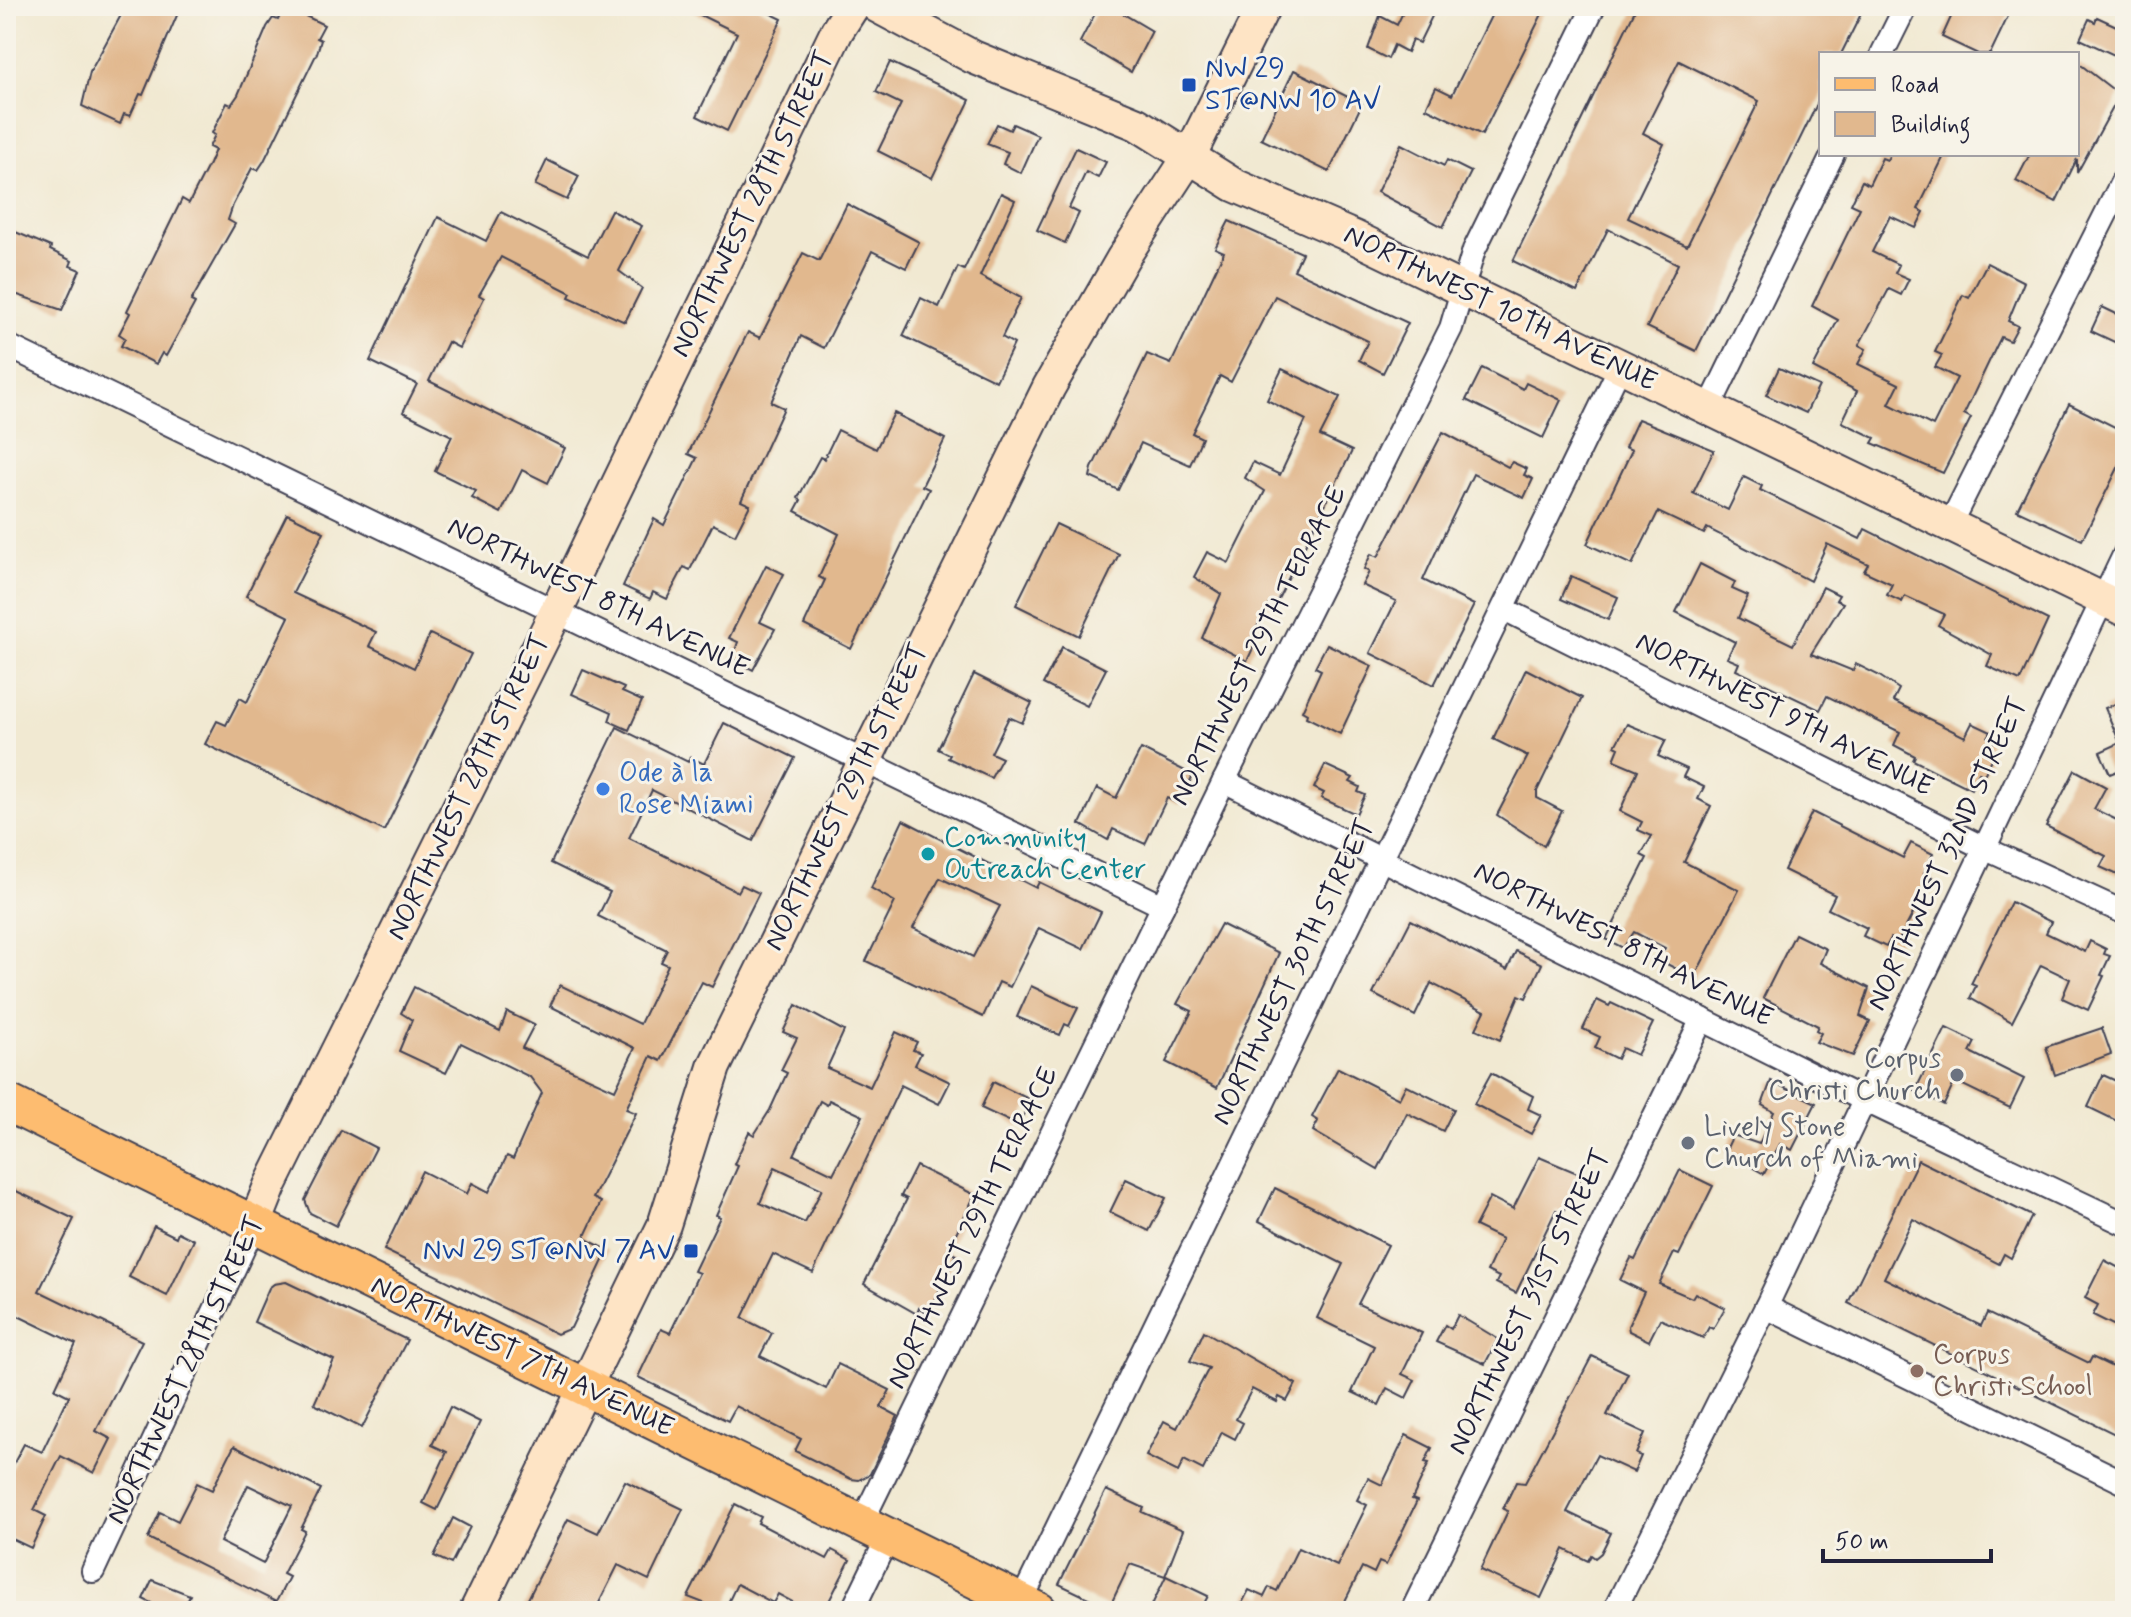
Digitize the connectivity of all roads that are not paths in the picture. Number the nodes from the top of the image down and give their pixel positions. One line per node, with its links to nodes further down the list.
1 (853, 6): 18 (street, NORTHWEST 28TH STREET)
2 (877, 6): 8 (street, NORTHWEST 10TH AVENUE)
3 (1264, 6): 8 (street, NORTHWEST 29TH STREET)
4 (1594, 6): 10 (street, NORTHWEST 29TH TERRACE)
5 (1906, 6): 6 (street)
6 (1883, 52)
7 (1832, 156): 13 (street)
8 (1189, 157): 10 (street, NORTHWEST 10TH AVENUE); 19 (street, NORTHWEST 29TH STREET)
9 (2125, 176): 14 (street)
10 (1463, 290): 12 (street, NORTHWEST 10TH AVENUE); 20 (street, NORTHWEST 29TH TERRACE)
11 (6, 345): 18 (street, NORTHWEST 8TH AVENUE)
12 (1620, 367): 13 (street, NORTHWEST 10TH AVENUE); 17 (street, NORTHWEST 30TH STREET)
13 (1708, 410): 14 (street, NORTHWEST 10TH AVENUE)
14 (1949, 526): 16 (street, NORTHWEST 10TH AVENUE)
15 (2125, 553): 16 (street, NORTHWEST 32ND STREET)
16 (2113, 604): 21 (street, NORTHWEST 32ND STREET)
17 (1504, 609): 21 (street, NORTHWEST 9TH AVENUE); 22 (street, NORTHWEST 30TH STREET)
18 (557, 610): 19 (street, NORTHWEST 8TH AVENUE); 29 (street, NORTHWEST 28TH STREET)
19 (865, 761): 23 (street, NORTHWEST 8TH AVENUE); 31 (street, NORTHWEST 29TH STREET)
20 (1224, 781): 22 (street, NORTHWEST 8TH AVENUE); 23 (street, NORTHWEST 29TH TERRACE)
21 (1986, 849): 24 (street, NORTHWEST 9TH AVENUE); 26 (street, NORTHWEST 32ND STREET)
22 (1383, 858): 25 (street, NORTHWEST 8TH AVENUE); 35 (street, NORTHWEST 30TH STREET)
23 (1163, 906): 33 (street, NORTHWEST 29TH TERRACE)
24 (2125, 913)
25 (1702, 1019): 26 (street, NORTHWEST 8TH AVENUE); 38 (street, NORTHWEST 31ST STREET)
26 (1864, 1100): 28 (street, NORTHWEST 8TH AVENUE); 30 (street, NORTHWEST 32ND STREET)
27 (6, 1102): 29 (main road, NORTHWEST 7TH AVENUE)
28 (2125, 1224)
29 (254, 1226): 31 (main road, NORTHWEST 7TH AVENUE); 34 (street, NORTHWEST 28TH STREET)
30 (1766, 1307): 32 (street); 39 (street, NORTHWEST 32ND STREET)
31 (585, 1389): 33 (main road, NORTHWEST 7TH AVENUE); 36 (street, NORTHWEST 29TH STREET)
32 (2125, 1483)
33 (875, 1531): 35 (main road, NORTHWEST 7TH AVENUE); 37 (street)
34 (93, 1571)
35 (1030, 1607)
36 (476, 1611)
37 (852, 1611)
38 (1412, 1611)
39 (1614, 1611)

